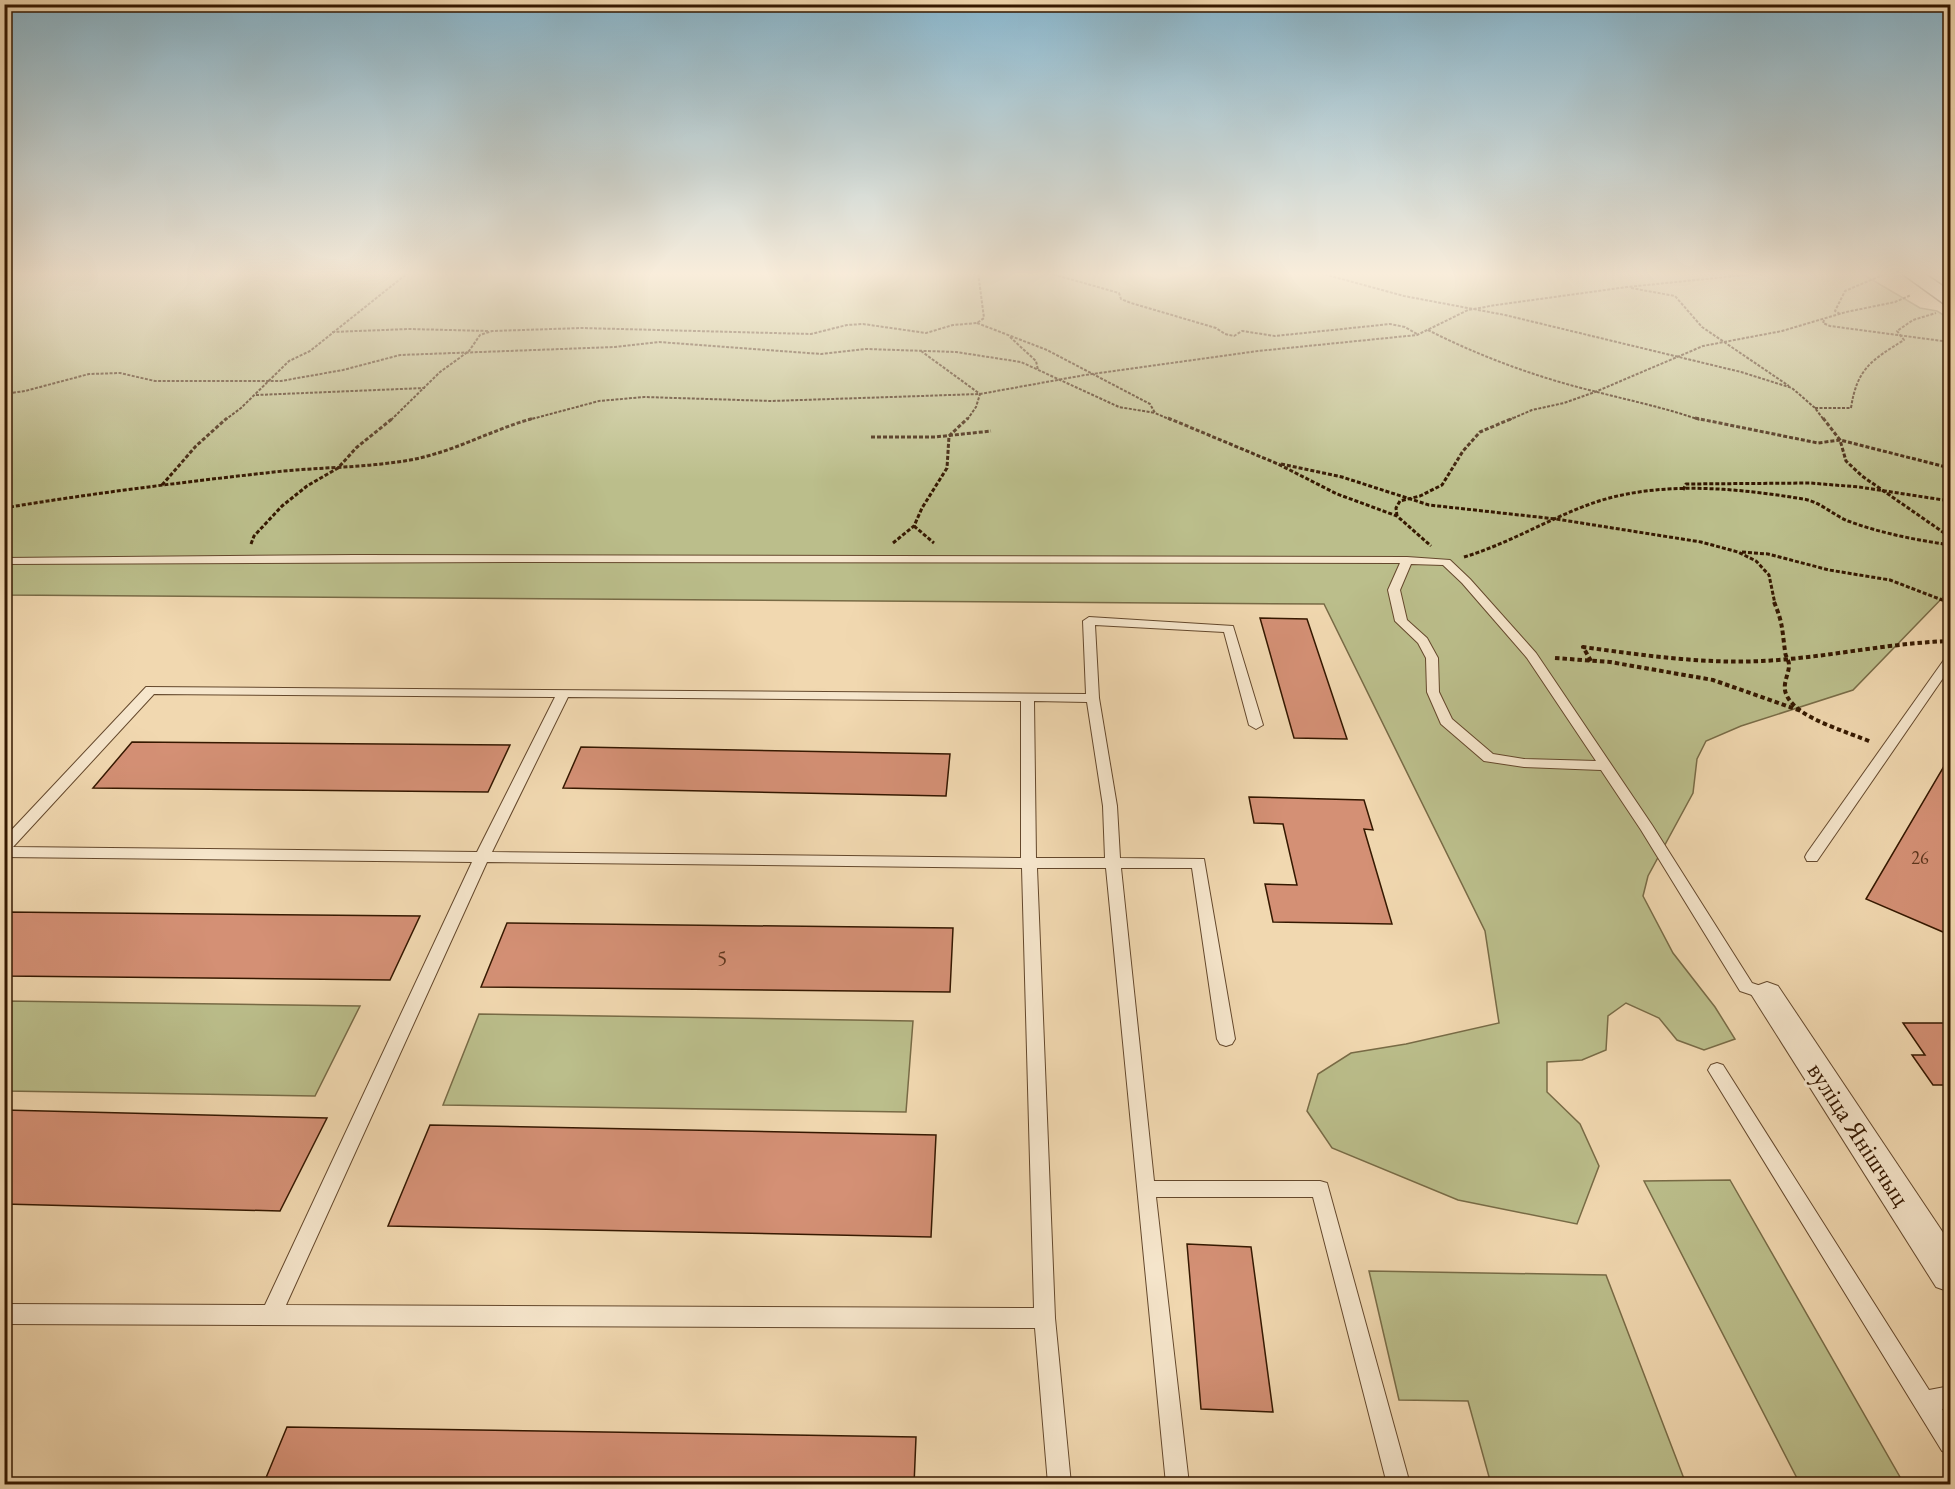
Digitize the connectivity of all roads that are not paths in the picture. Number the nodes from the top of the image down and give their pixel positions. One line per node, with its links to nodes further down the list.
1 (1407, 560): 2 (lane); 8 (lane); 8 (lane)
2 (4, 561)
3 (1950, 660): 11 (lane)
4 (563, 694): 5 (lane); 9 (lane); 10 (lane)
5 (1027, 698): 6 (lane); 12 (lane)
6 (1093, 698): 7 (lane); 13 (lane)
7 (1256, 725)
8 (1605, 766): 14 (lane)
9 (4, 850): 10 (lane)
10 (482, 857): 12 (lane); 20 (lane)
11 (1812, 857)
12 (1029, 863): 13 (lane); 21 (lane)
13 (1113, 863): 15 (lane); 17 (lane)
14 (1767, 994): 18 (street, вуліца Янішчыц)
15 (1226, 1039)
16 (1717, 1070): 23 (lane)
17 (1145, 1189): 26 (lane); 27 (lane)
18 (1950, 1275)
19 (4, 1314): 20 (lane)
20 (271, 1316): 21 (lane)
21 (1045, 1318): 25 (lane)
22 (1950, 1397): 23 (lane)
23 (1925, 1401): 24 (lane)
24 (1950, 1443)
25 (1060, 1485)
26 (1177, 1485)
27 (1399, 1485)

